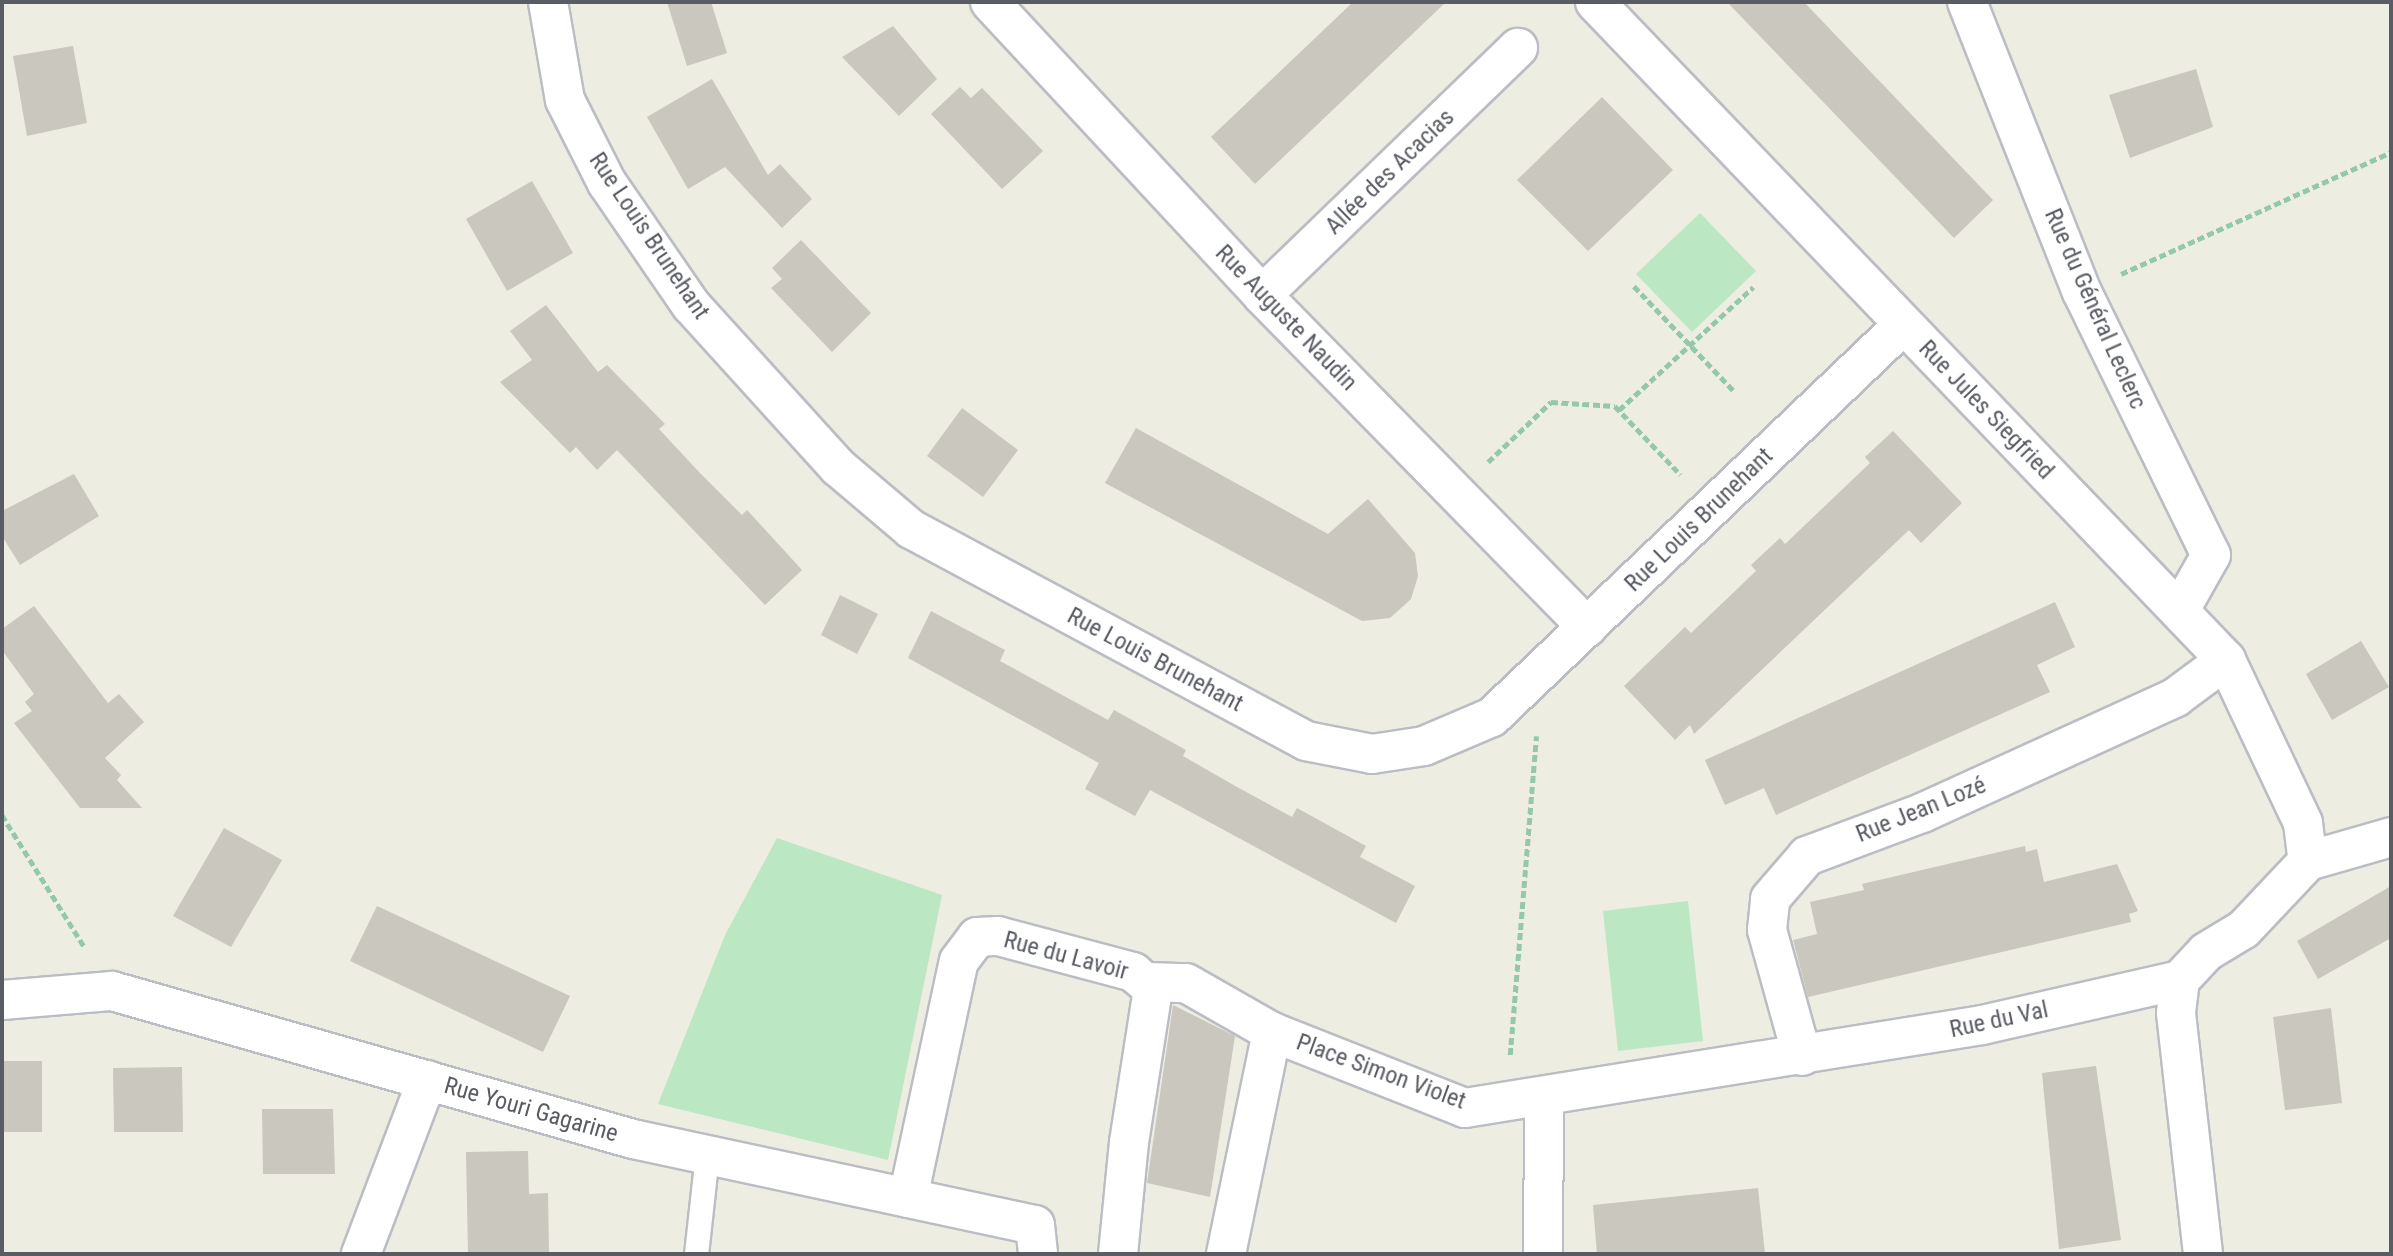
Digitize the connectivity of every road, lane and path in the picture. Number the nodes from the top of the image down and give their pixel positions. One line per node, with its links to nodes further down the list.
1 (548, 2): 20 (street, Rue Louis Brunehant)
2 (990, 2): 10 (street, Rue Auguste Naudin)
3 (1595, 2): 11 (street, Rue Jules Siegfried)
4 (1967, 2): 9 (street, Rue du Général Leclerc)
5 (1518, 48): 10 (street, Allée des Acacias)
6 (2391, 152): 9 (path)
7 (1634, 286): 12 (path)
8 (1753, 287): 12 (path)
9 (2082, 292): 17 (street, Rue du Général Leclerc)
10 (1262, 295): 18 (street, Rue Auguste Naudin)
11 (1903, 325): 17 (street, Rue Jules Siegfried); 18 (street, Rue Louis Brunehant)
12 (1691, 343): 13 (path); 14 (path)
13 (1732, 390)
14 (1619, 410): 15 (path); 16 (path)
15 (1477, 472)
16 (1685, 478)
17 (2181, 608): 19 (street, Rue Jules Siegfried)
18 (1587, 627): 20 (street, Rue Louis Brunehant)
19 (2226, 660): 23 (street, Rue Jules Siegfried); 29 (street, Rue Jean Lozé)
20 (1541, 673): 32 (path)
21 (2, 816): 26 (path)
22 (2391, 837): 23 (street)
23 (2308, 861): 24 (street)
24 (2180, 980): 29 (street, Rue du Val); 41 (street)
25 (1151, 985): 28 (street, Place Simon Violet); 34 (street, Rue du Lavoir); 38 (street, Rue du Lavoir)
26 (112, 991): 27 (street, Rue Youri Gagarine); 30 (street, Rue Youri Gagarine)
27 (2, 1000)
28 (1272, 1032): 32 (street, Place Simon Violet); 39 (street, Place Simon Violet)
29 (1802, 1056): 31 (street, Rue du Val)
30 (427, 1080): 33 (street, Rue Youri Gagarine); 35 (street)
31 (1544, 1097): 32 (street, Place Simon Violet); 40 (street)
32 (1505, 1103)
33 (707, 1154): 34 (street, Rue Youri Gagarine); 36 (lane)
34 (908, 1198): 37 (street, Rue Youri Gagarine)
35 (361, 1254)
36 (696, 1254)
37 (1038, 1254)
38 (1118, 1254)
39 (1226, 1254)
40 (1543, 1254)
41 (2203, 1254)

